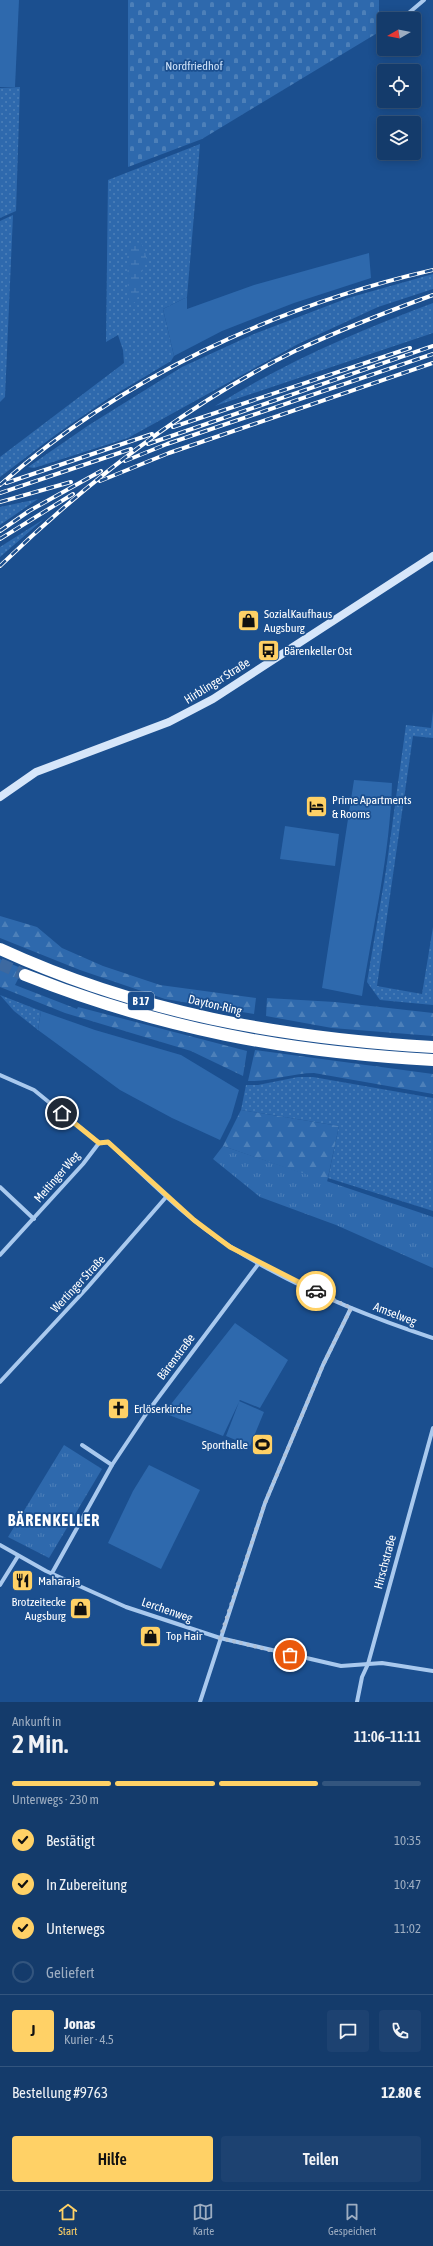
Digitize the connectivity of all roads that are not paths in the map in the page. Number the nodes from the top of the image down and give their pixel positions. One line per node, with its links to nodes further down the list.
1 (424, 0): 2 (street)
2 (410, 12)
3 (433, 556): 4 (street, Hirblinger Straße)
4 (0, 797)
5 (0, 949): 8 (highway, Dayton-Ring / B 17)
6 (25, 975): 10 (highway, B 17)
7 (433, 1043): 8 (highway)
8 (406, 1045): 9 (highway, Dayton-Ring / B 17)
9 (433, 1047)
10 (408, 1059): 11 (highway, B 17); 12 (highway)
11 (433, 1060)
12 (433, 1064)
13 (0, 1075): 14 (street)
14 (99, 1143): 16 (street); 17 (street, Meitinger Weg)
15 (0, 1187): 17 (street, Meitinger Weg)
16 (167, 1196): 19 (street, Amselweg); 22 (street, Wertinger Straße)
17 (34, 1219): 18 (street, Meitinger Weg)
18 (0, 1255)
19 (259, 1263): 20 (street, Amselweg); 25 (street, Bärenstraße)
20 (351, 1308): 21 (street, Amselweg); 30 (street)
21 (433, 1338)
22 (0, 1380)
23 (433, 1428): 31 (street, Hirschstraße)
24 (82, 1445): 25 (street)
25 (112, 1465): 28 (street, Bärenstraße)
26 (0, 1545): 27 (street, Lerchenweg)
27 (18, 1556): 28 (street, Lerchenweg); 29 (street)
28 (52, 1573): 30 (street, Lerchenweg)
29 (0, 1585)
30 (220, 1638): 31 (street, Lerchenweg); 33 (street)
31 (368, 1664): 32 (street, Lerchenweg); 34 (street, Hirschstraße)
32 (433, 1670)
33 (200, 1702)
34 (357, 1702)

